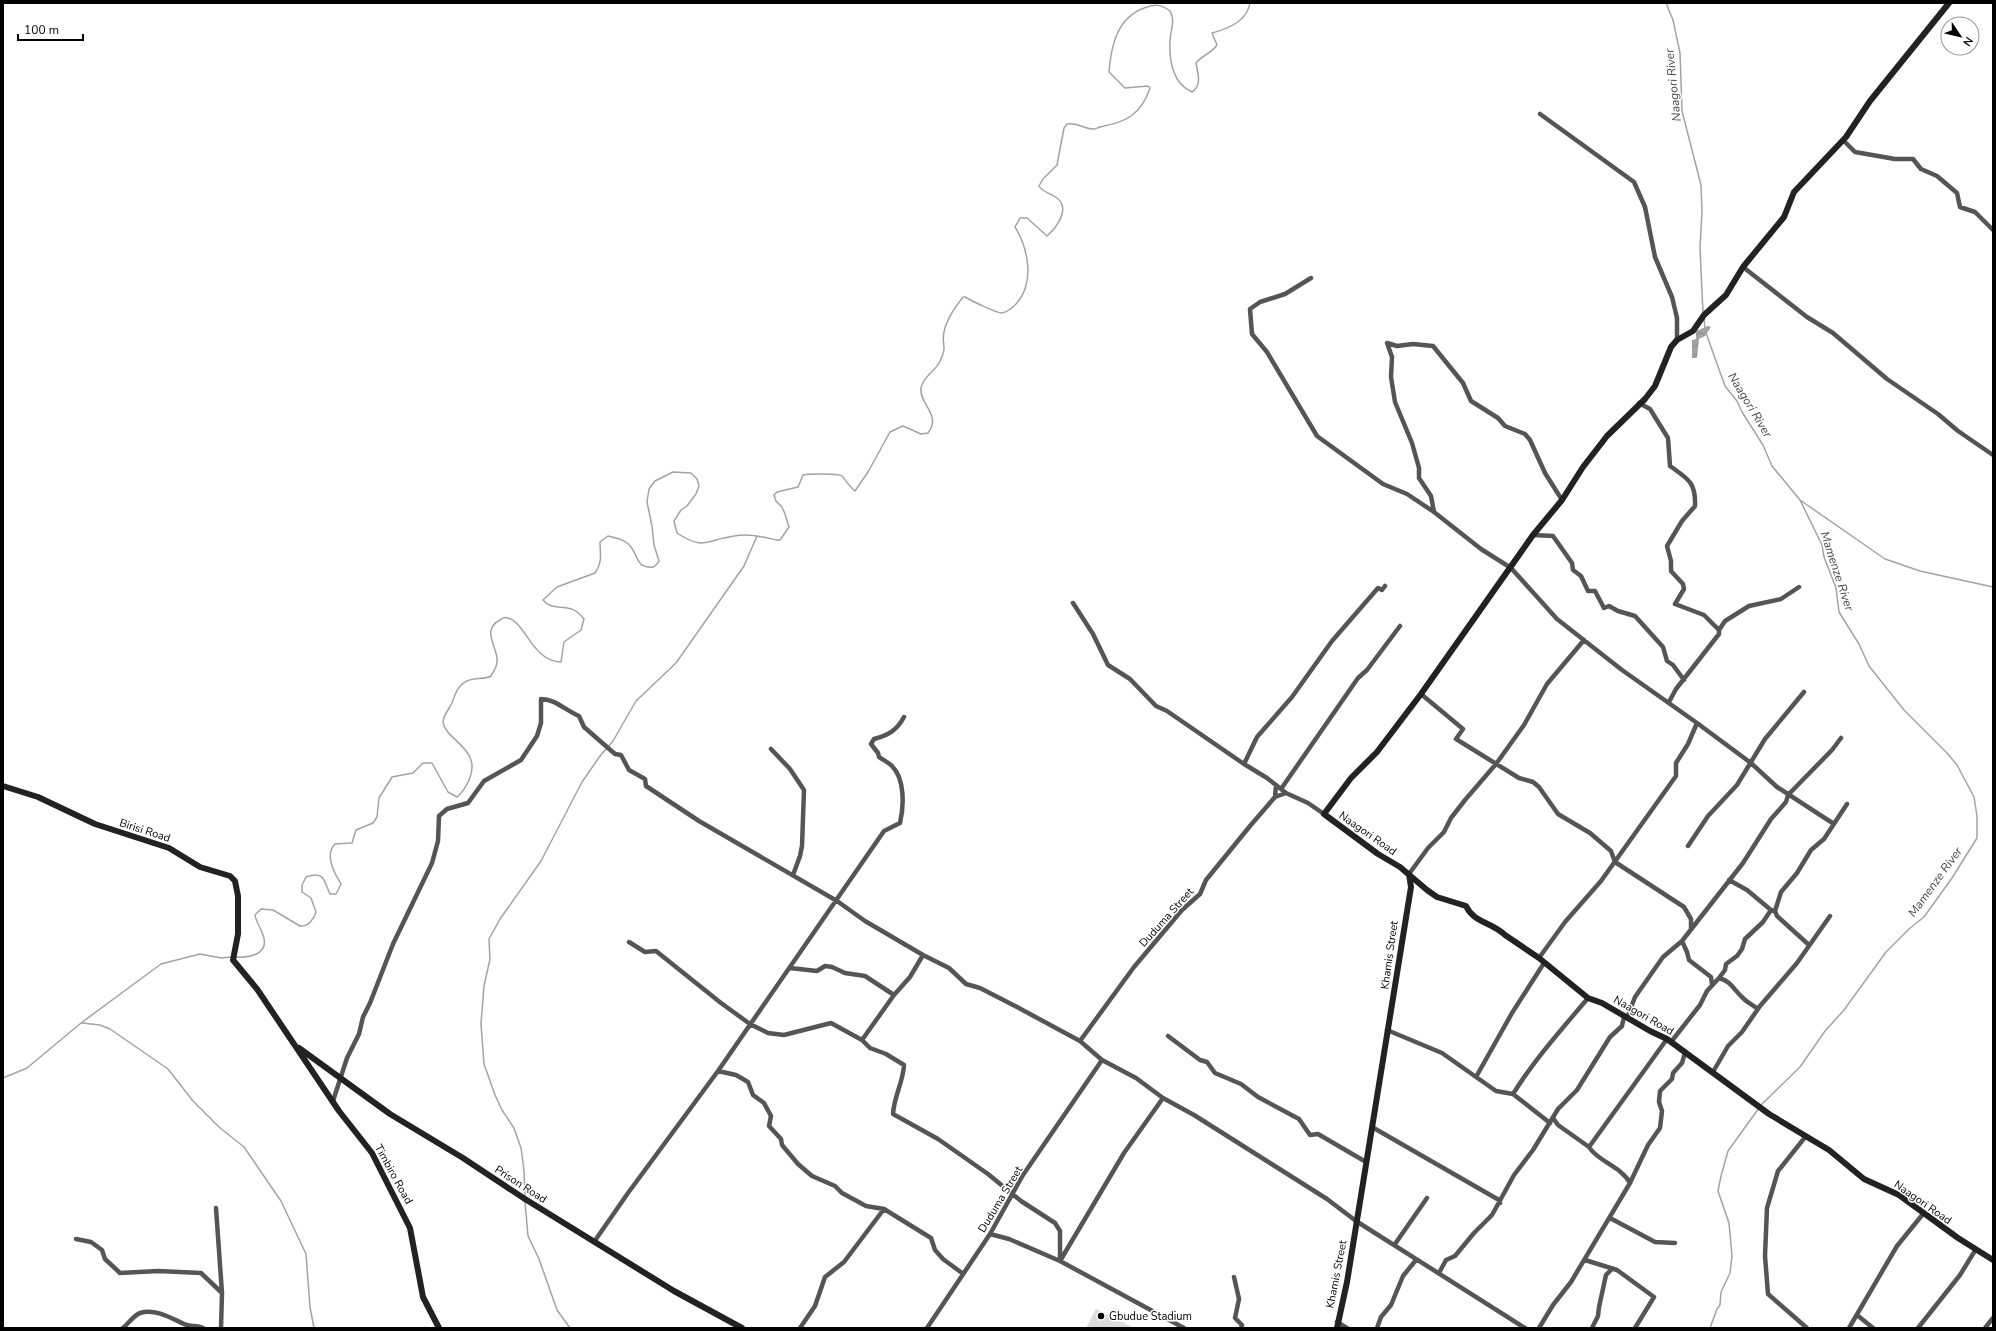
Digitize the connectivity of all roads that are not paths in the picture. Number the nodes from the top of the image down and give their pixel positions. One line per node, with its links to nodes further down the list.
1 (1949, 3): 3 (street)
2 (1540, 114): 7 (street)
3 (1843, 140): 4 (street); 5 (street)
4 (1993, 230)
5 (1743, 267): 7 (street); 9 (street)
6 (1311, 278): 11 (street)
7 (1677, 340): 8 (street)
8 (1638, 403): 10 (street); 18 (street)
9 (1993, 455)
10 (1562, 500): 11 (street); 12 (street)
11 (1434, 512): 13 (street)
12 (1533, 535): 13 (street); 20 (street)
13 (1511, 568): 19 (street); 22 (street)
14 (1385, 586): 29 (street)
15 (1799, 587): 18 (street)
16 (1073, 603): 29 (street, Naagori Road)
17 (1400, 626): 33 (street)
18 (1719, 630): 20 (street)
19 (1584, 640): 23 (street); 30 (street)
20 (1684, 680): 23 (street)
21 (1804, 692): 28 (street)
22 (1421, 694): 30 (street); 38 (street)
23 (1668, 702): 25 (street)
24 (904, 717): 45 (street)
25 (1697, 723): 28 (street); 41 (street)
26 (1841, 738): 35 (street)
27 (771, 749): 43 (street)
28 (1751, 763): 35 (street); 40 (street)
29 (1244, 764): 31 (street, Naagori Road)
30 (1496, 764): 41 (street); 42 (street)
31 (1276, 785): 33 (street, Naagori Road); 36 (street)
32 (3, 786): 67 (street, Birisi Road)
33 (1281, 789): 34 (street, Naagori Road)
34 (1286, 793): 36 (street); 38 (street, Naagori Road)
35 (1788, 795): 39 (street); 44 (street)
36 (1275, 797): 66 (street, Duduma Street)
37 (1847, 804): 39 (street)
38 (1324, 814): 42 (street, Naagori Road)
39 (1834, 824): 46 (street)
40 (1688, 846)
41 (1615, 862): 48 (street); 53 (street)
42 (1409, 874): 53 (street, Naagori Road); 62 (street, Khamis Street)
43 (793, 875): 45 (street); 73 (street)
44 (1729, 880): 46 (street); 48 (street)
45 (837, 901): 52 (street); 54 (street)
46 (1773, 910): 51 (street); 55 (street)
47 (1830, 916): 51 (street)
48 (1691, 928): 49 (street)
49 (1682, 941): 56 (street); 60 (street)
50 (629, 942): 61 (street)
51 (1809, 944): 59 (street)
52 (923, 955): 57 (street); 66 (street)
53 (1542, 960): 58 (street, Naagori Road); 72 (street)
54 (790, 968): 57 (street); 61 (street)
55 (1719, 978): 56 (street); 59 (street)
56 (1712, 984): 65 (street)
57 (894, 994): 64 (street)
58 (1588, 998): 60 (street, Naagori Road); 74 (street)
59 (1758, 1009): 71 (street)
60 (1625, 1017): 65 (street, Naagori Road); 77 (street)
61 (750, 1024): 64 (street); 70 (street)
62 (1387, 1030): 72 (street); 79 (street, Khamis Street)
63 (1168, 1036): 82 (street)
64 (862, 1040): 84 (street)
65 (1669, 1040): 68 (street, Naagori Road); 81 (street)
66 (1080, 1041): 69 (street)
67 (296, 1046): 73 (street, Prison Road); 76 (street, Timbiro Road)
68 (1685, 1052): 71 (street, Naagori Road); 83 (street)
69 (1102, 1060): 75 (street); 84 (street, Duduma Street)
70 (718, 1071): 88 (street); 94 (street)
71 (1713, 1072): 80 (street, Naagori Road)
72 (1476, 1077): 74 (street)
73 (340, 1078): 76 (street); 94 (street, Prison Road)
74 (1513, 1094): 78 (street)
75 (1163, 1098): 91 (street); 101 (street)
76 (333, 1101): 114 (street, Timbiro Road)
77 (1553, 1118): 78 (street); 81 (street)
78 (1550, 1123): 86 (street)
79 (1372, 1127): 82 (street, Khamis Street); 86 (street)
80 (1806, 1136): 89 (street, Naagori Road); 127 (street)
81 (1589, 1147): 83 (street)
82 (1366, 1162): 91 (street, Khamis Street)
83 (1630, 1183): 90 (street)
84 (1012, 1193): 92 (street, Duduma Street); 101 (street)
85 (1427, 1198): 96 (street)
86 (1500, 1203): 104 (street)
87 (216, 1208): 106 (street)
88 (884, 1209): 103 (street); 116 (street)
89 (1924, 1214): 97 (street, Naagori Road); 107 (street)
90 (1610, 1218): 95 (street); 99 (street)
91 (1356, 1221): 96 (street); 110 (street, Khamis Street)
92 (990, 1234): 101 (street); 103 (street, Duduma Street)
93 (76, 1239): 106 (street)
94 (594, 1242): 115 (street, Prison Road)
95 (1675, 1243)
96 (1394, 1244): 98 (street)
97 (1976, 1249): 100 (street, Naagori Road); 130 (street)
98 (1416, 1260): 104 (street); 121 (street)
99 (1585, 1260): 102 (street); 124 (street)
100 (1993, 1260)
101 (1060, 1261): 118 (street)
102 (1612, 1268): 125 (street); 126 (street)
103 (962, 1273): 117 (street, Duduma Street)
104 (1439, 1273): 109 (street)
105 (1234, 1277): 119 (street)
106 (222, 1292): 113 (street)
107 (1857, 1315): 128 (street); 129 (street)
108 (1993, 1318): 131 (street)
109 (1516, 1323): 122 (street); 123 (street)
110 (1337, 1325): 120 (street)
111 (123, 1328): 112 (street)
112 (203, 1328)
113 (221, 1328)
114 (439, 1328)
115 (742, 1328)
116 (800, 1328)
117 (927, 1328)
118 (1184, 1328)
119 (1241, 1328)
120 (1347, 1328)
121 (1376, 1328)
122 (1512, 1328)
123 (1525, 1328)
124 (1539, 1328)
125 (1592, 1328)
126 (1636, 1328)
127 (1807, 1328)
128 (1849, 1328)
129 (1873, 1328)
130 (1918, 1328)
131 (1985, 1328)

